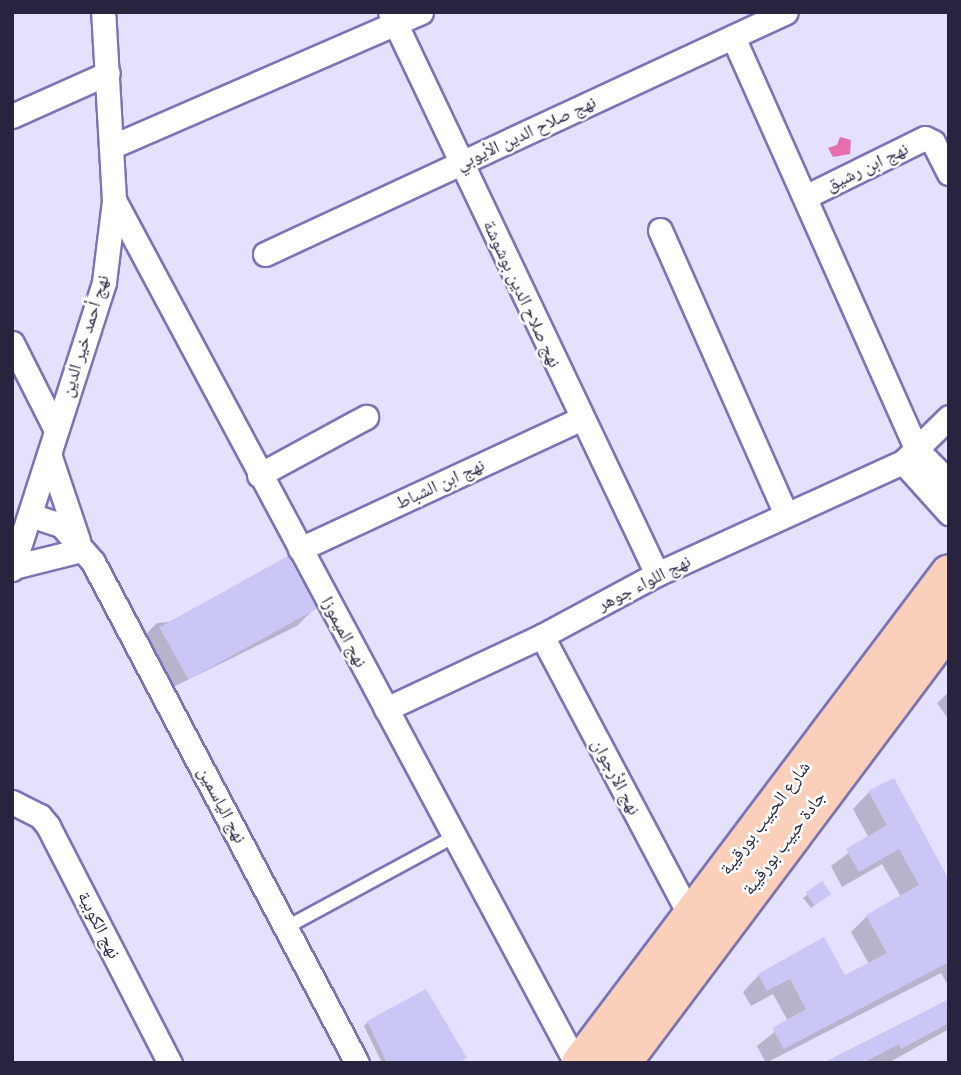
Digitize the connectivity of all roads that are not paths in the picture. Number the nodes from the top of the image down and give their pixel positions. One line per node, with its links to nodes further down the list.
1 (103, 12): 6 (street, نهج أحمد خير الدين)
2 (421, 12): 4 (street)
3 (786, 12): 5 (street, نهج صلاح الدين الأيوبي)
4 (393, 18): 8 (street); 9 (street, نهج صلاح الدين بوشوشة)
5 (733, 37): 9 (street, نهج صلاح الدين الأيوبي); 11 (street)
6 (108, 73): 7 (street); 8 (street, نهج أحمد خير الدين)
7 (12, 116)
8 (111, 147): 12 (street, نهج أحمد خير الدين)
9 (461, 163): 14 (street, نهج صلاح الدين الأيوبي); 18 (street, نهج صلاح الدين بوشوشة)
10 (949, 173): 11 (street, نهج ابن رشيق)
11 (807, 196): 20 (street)
12 (114, 200): 19 (street, نهج أحمد خير الدين); 22 (street, نهج الميموزا)
13 (660, 230): 25 (street)
14 (265, 254)
15 (12, 343): 19 (street)
16 (366, 417): 22 (street)
17 (949, 417): 20 (street)
18 (580, 419): 27 (street, نهج ابن الشباط); 31 (street, نهج صلاح الدين بوشوشة)
19 (56, 430): 21 (street, نهج أحمد خير الدين)
20 (910, 456): 23 (street); 24 (street); 25 (street, نهج اللواء جوهر)
21 (50, 457): 26 (street, نهج أحمد خير الدين); 28 (street, نهج الياسمين)
22 (259, 475): 27 (street, نهج الميموزا)
23 (949, 482)
24 (949, 513)
25 (786, 514): 31 (street, نهج اللواء جوهر)
26 (28, 522): 28 (street); 29 (street, نهج أحمد خير الدين)
27 (300, 549): 34 (street, نهج الميموزا)
28 (81, 550): 29 (street); 38 (street, نهج الياسمين)
29 (14, 560)
30 (949, 573): 37 (main road, شارع الحبيب بورقيبة)
31 (657, 574): 33 (street, نهج اللواء جوهر)
32 (949, 625): 42 (main road, جادة حبيب بورقيبة)
33 (542, 636): 34 (street, نهج اللواء جوهر); 37 (street, نهج الأرجوان)
34 (386, 709): 36 (street, نهج الميموزا)
35 (12, 802): 39 (street, نهج الكوبية)
36 (454, 836): 38 (lane); 41 (street, نهج الميموزا)
37 (691, 917): 41 (main road, شارع الحبيب بورقيبة)
38 (287, 927): 40 (street, نهج الياسمين)
39 (170, 1063)
40 (357, 1063)
41 (578, 1063)
42 (621, 1063)

